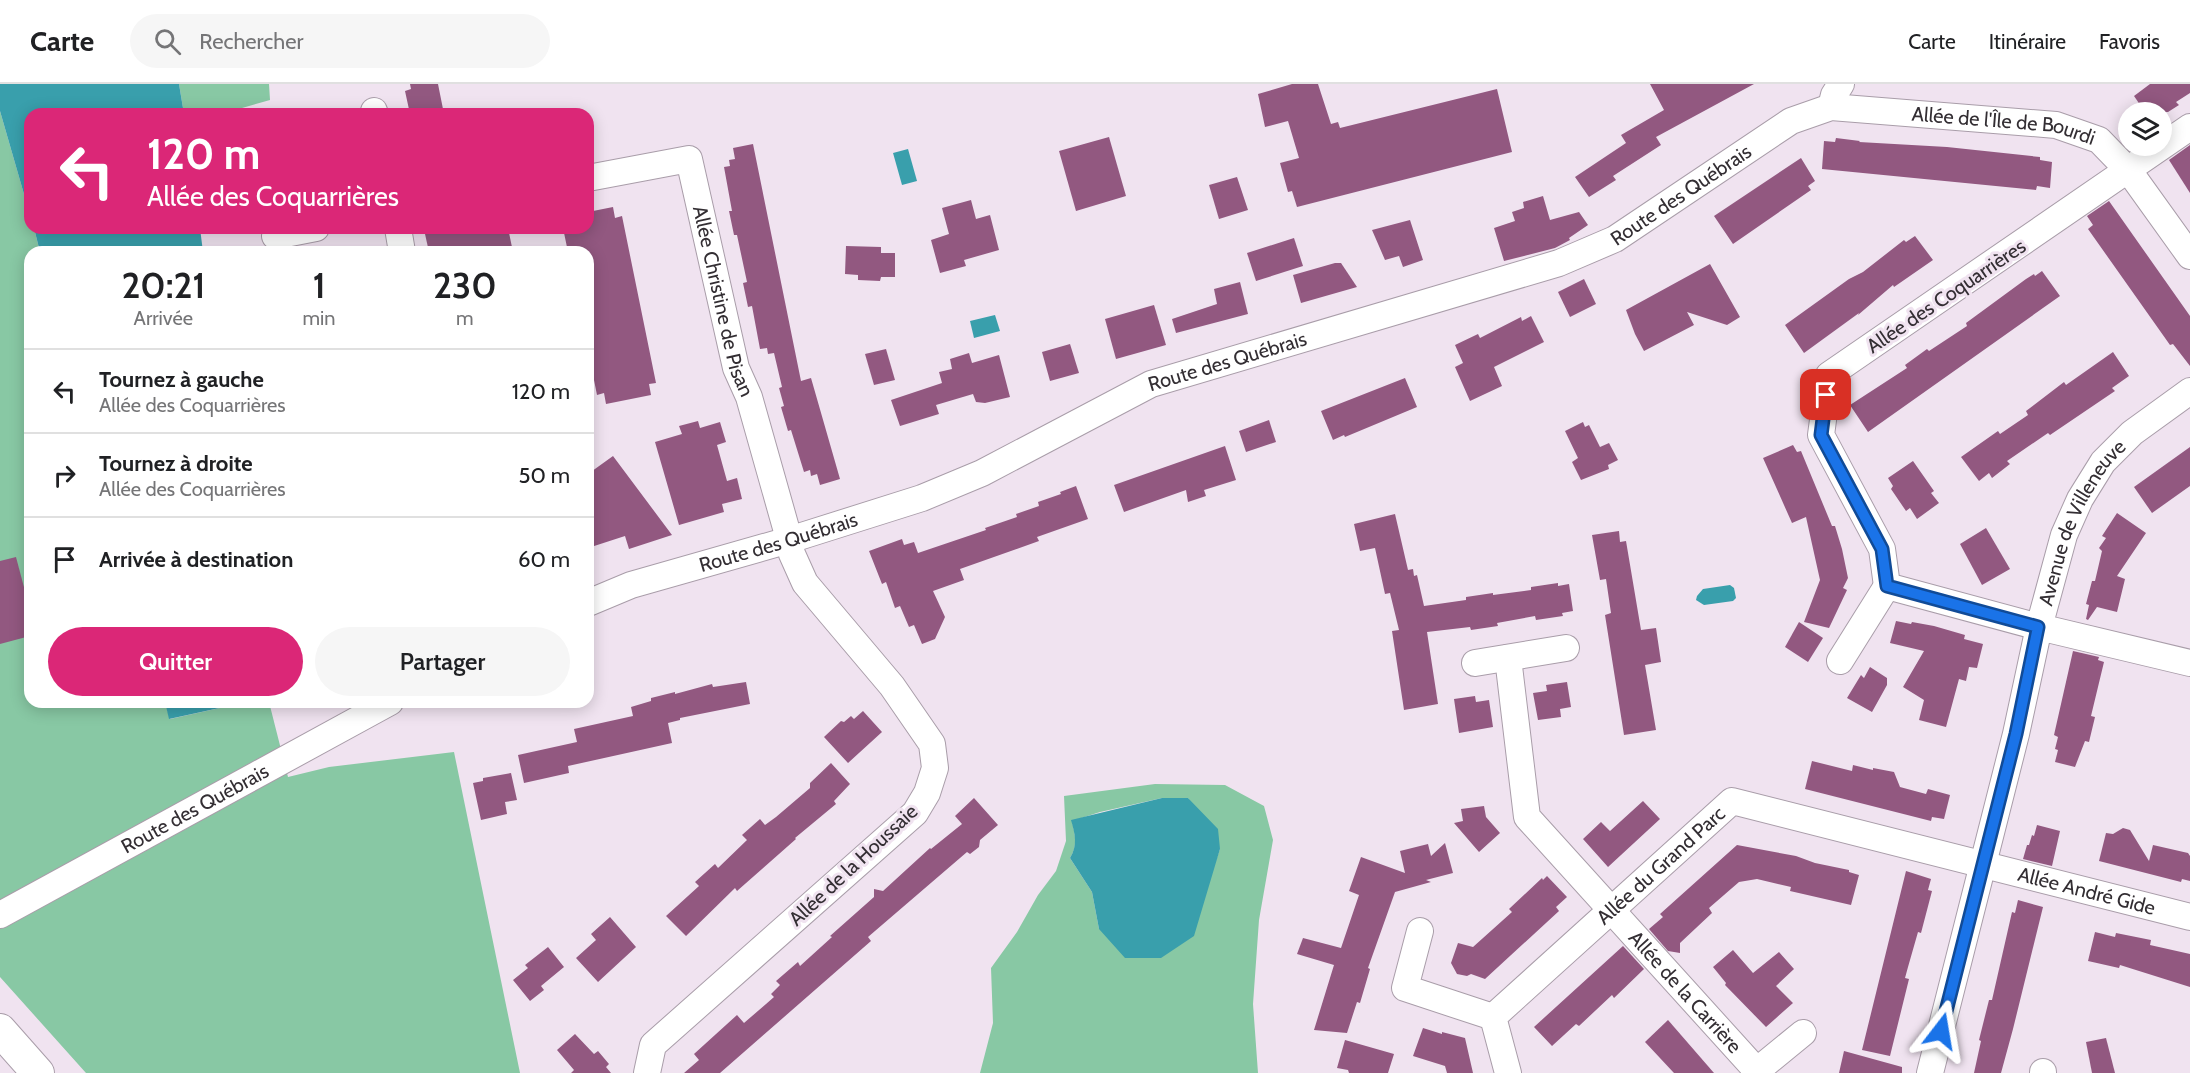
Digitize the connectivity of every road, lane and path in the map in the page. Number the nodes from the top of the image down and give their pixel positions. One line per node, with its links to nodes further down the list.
1 (1836, 96): 3 (street, Allée de l'Île de Bourdi); 9 (street, Route des Québrais)
2 (2190, 127): 3 (street, Allée des Coquarrières)
3 (2129, 171): 7 (street, Allée de l'Île de Bourdi); 10 (street, Allée des Coquarrières)
4 (594, 177): 9 (street, Allée Christine de Pisan)
5 (285, 234): 6 (street)
6 (275, 236)
7 (2190, 256)
8 (2190, 391): 12 (street, Avenue de Villeneuve)
9 (789, 540): 11 (street, Route des Québrais); 29 (street, Allée de la Houssaie)
10 (1887, 586): 12 (street); 15 (street)
11 (594, 600)
12 (2038, 627): 17 (street); 19 (street, Avenue de Villeneuve)
13 (1566, 648): 14 (street)
14 (1508, 658): 16 (street); 20 (street, Allée de la Carrière)
15 (1840, 661)
16 (1475, 663)
17 (2190, 663)
18 (379, 708): 21 (street, Route des Québrais)
19 (1982, 865): 20 (street, Allée du Grand Parc); 22 (street, Allée André Gide); 31 (street, Avenue de Villeneuve)
20 (1611, 910): 24 (street, Allée du Grand Parc); 27 (street, Allée de la Carrière)
21 (0, 915)
22 (2190, 917)
23 (1420, 931): 24 (street)
24 (1493, 1017): 30 (street)
25 (0, 1030): 28 (main road)
26 (1803, 1033): 27 (street, Allée de la Carrière)
27 (1755, 1072)
28 (38, 1073)
29 (647, 1073)
30 (1508, 1073)
31 (1930, 1073)

